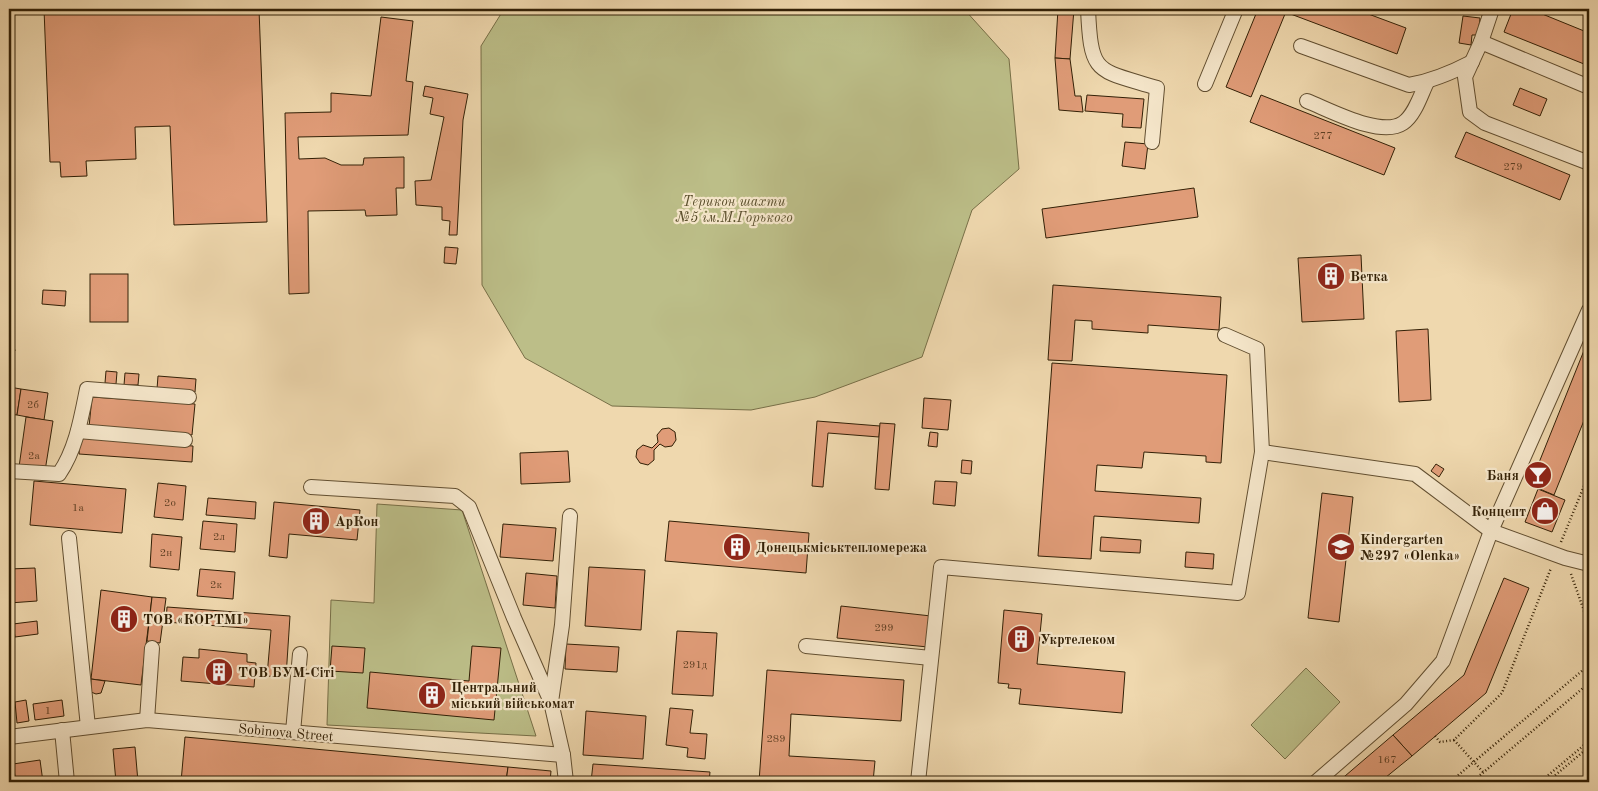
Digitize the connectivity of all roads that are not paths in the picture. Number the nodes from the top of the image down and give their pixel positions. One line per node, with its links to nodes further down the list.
1 (1088, 9): 11 (street)
2 (1236, 9): 8 (street)
3 (1492, 9): 4 (street)
4 (1481, 42): 6 (street); 9 (street)
5 (1300, 46): 7 (street)
6 (1472, 62): 7 (street); 12 (street)
7 (1427, 82): 10 (street)
8 (1205, 84)
9 (1589, 87)
10 (1306, 101)
11 (1152, 142)
12 (1589, 163)
13 (1589, 310): 22 (street)
14 (1225, 334): 18 (street)
15 (188, 397): 16 (street)
16 (78, 432): 17 (street); 19 (street)
17 (186, 440)
18 (1262, 452): 22 (street); 28 (street)
19 (9, 471)
20 (311, 487): 29 (street)
21 (570, 516): 29 (street)
22 (1491, 530): 24 (street); 39 (street)
23 (69, 538): 31 (street)
24 (1589, 564)
25 (806, 646): 28 (street)
26 (152, 648): 30 (street)
27 (300, 654): 33 (street)
28 (931, 658): 38 (street)
29 (551, 702): 35 (street)
30 (147, 720): 31 (street, Sobinova Street); 33 (street, Sobinova Street)
31 (88, 727): 32 (street, Sobinova Street)
32 (62, 730): 34 (street, Sobinova Street); 36 (street)
33 (293, 732): 35 (street, Sobinova Street)
34 (9, 737)
35 (563, 755): 37 (street)
36 (67, 782)
37 (566, 782)
38 (918, 782)
39 (1316, 782)

